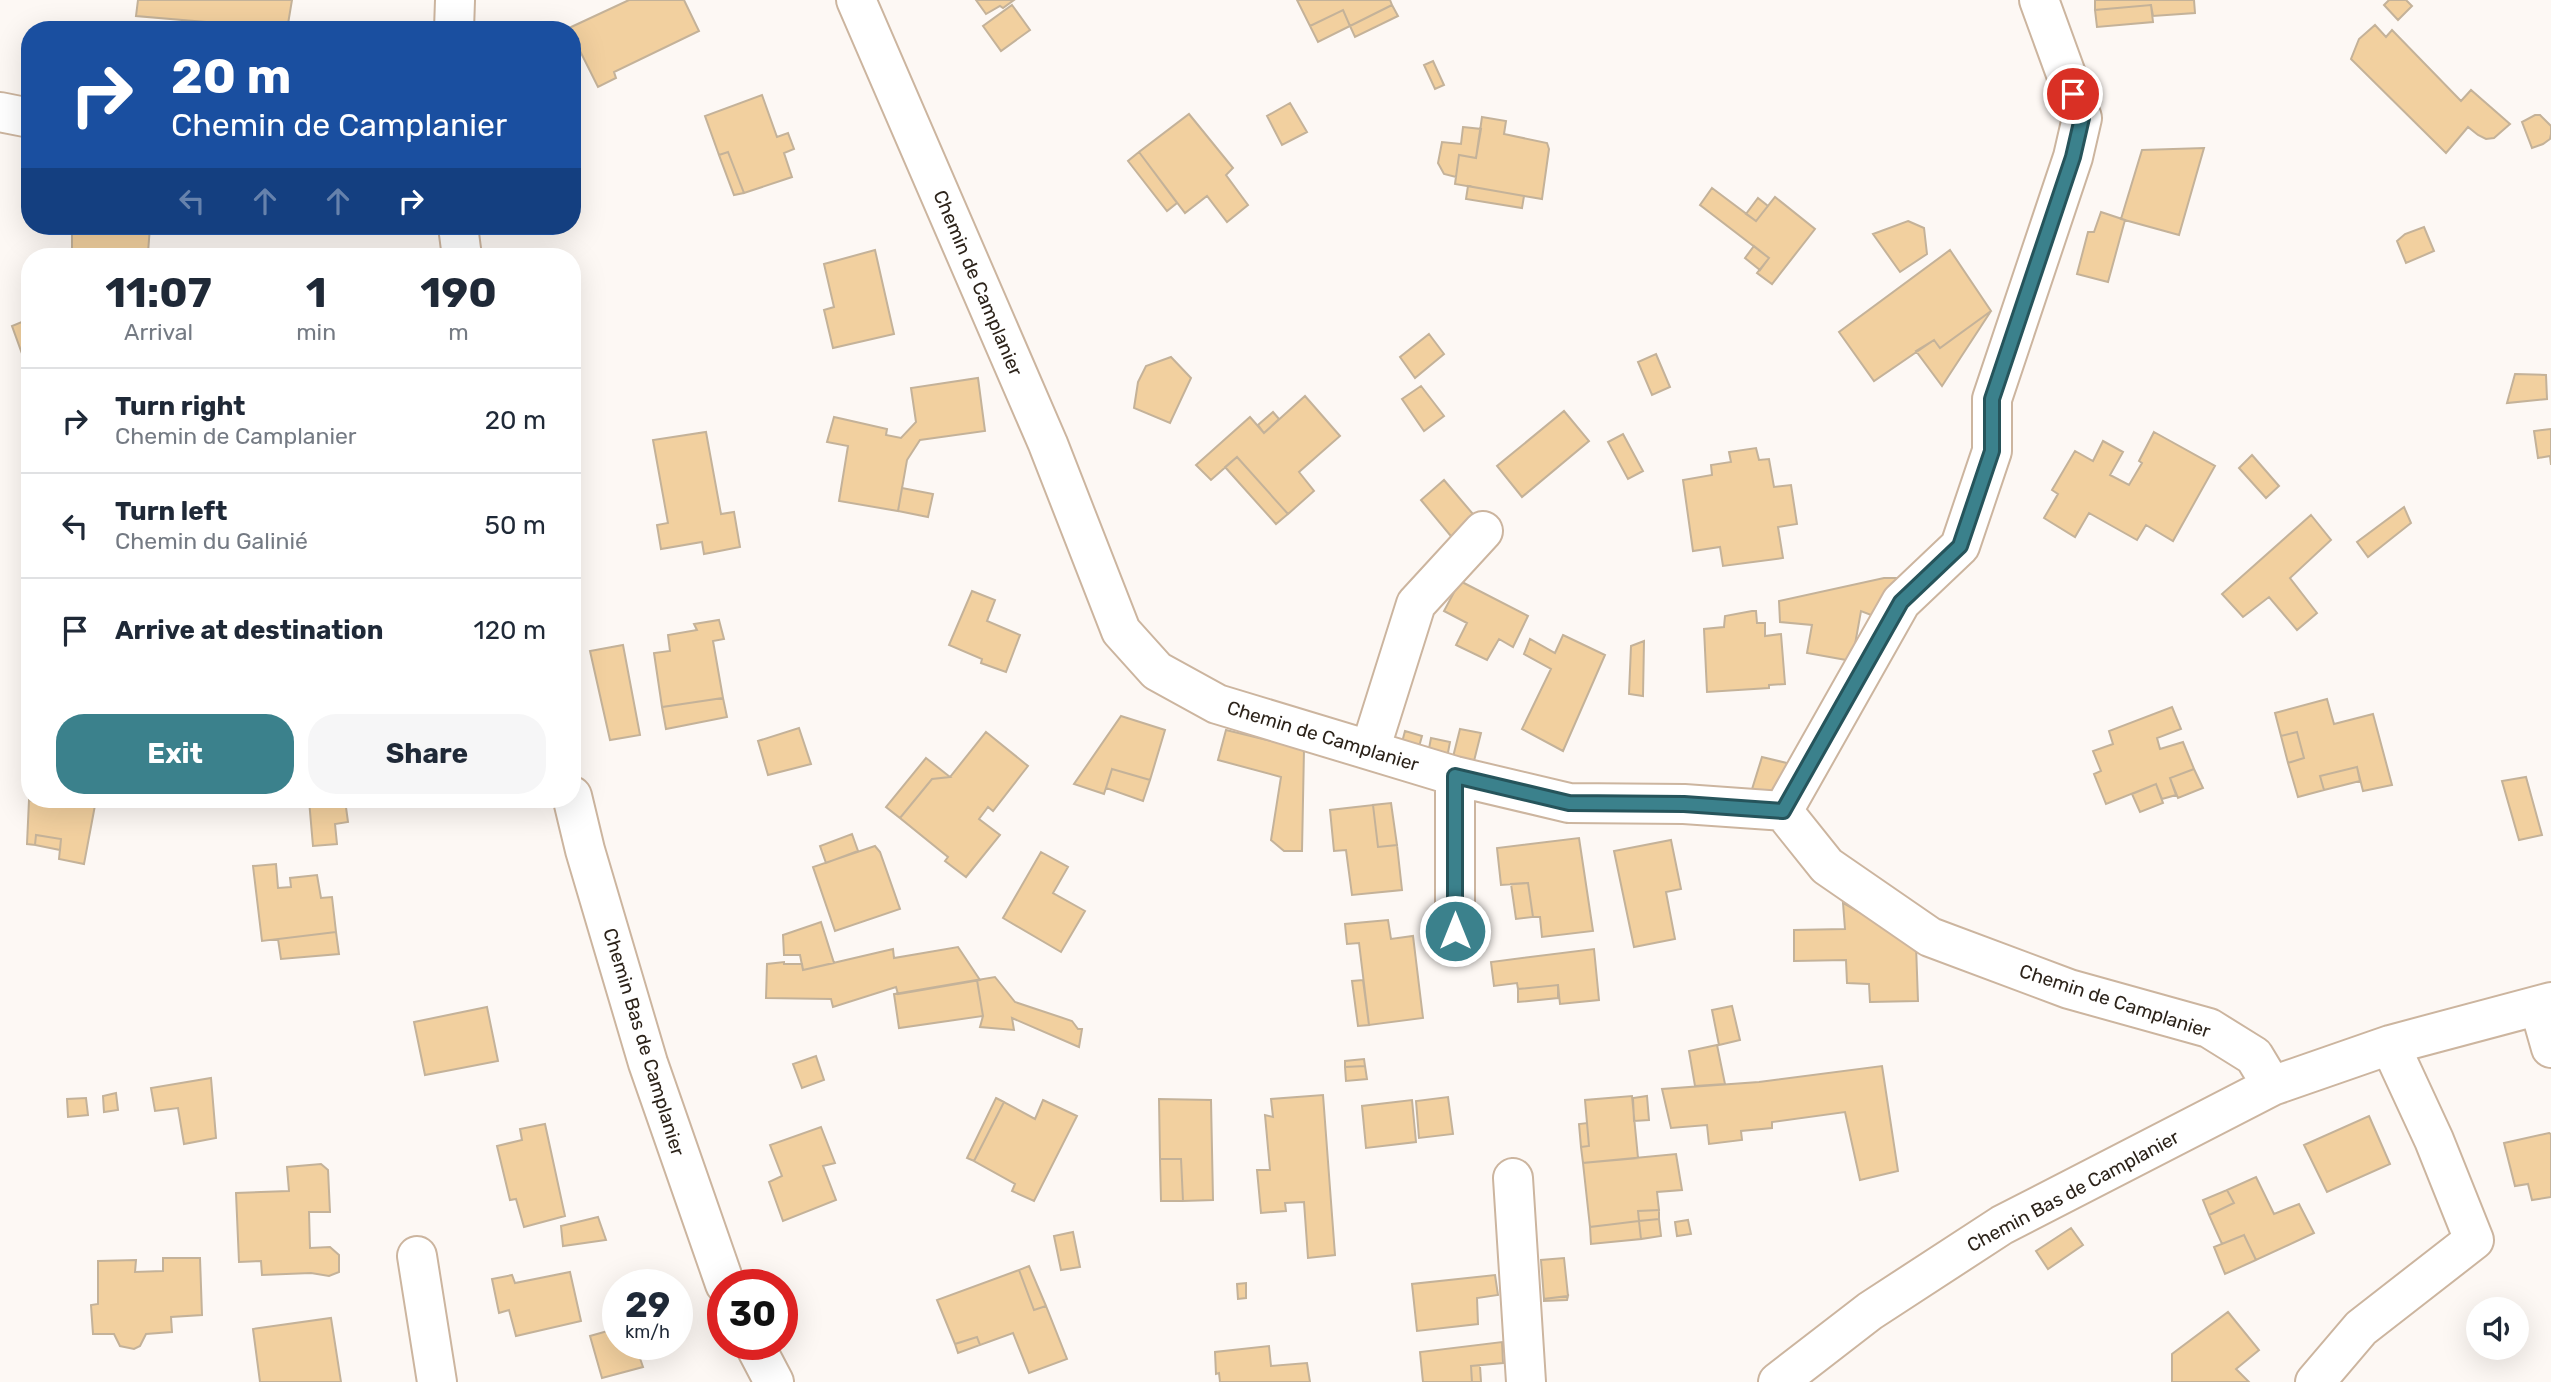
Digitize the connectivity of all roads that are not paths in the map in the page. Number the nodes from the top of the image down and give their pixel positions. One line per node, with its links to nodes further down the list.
1 (455, 0): 4 (street)
2 (856, 0): 8 (street, Chemin de Camplanier)
3 (2039, 0): 11 (street)
4 (454, 21)
5 (0, 112): 6 (street)
6 (21, 116)
7 (1483, 531): 8 (street)
8 (1370, 750): 9 (street, Chemin de Camplanier)
9 (1455, 776): 11 (street, Chemin de Camplanier); 12 (street)
10 (575, 808): 19 (street, Chemin Bas de Camplanier)
11 (1783, 811): 16 (street, Chemin de Camplanier)
12 (1455, 931)
13 (2545, 1004): 14 (street); 15 (street)
14 (2390, 1045): 16 (street); 25 (street)
15 (2551, 1048)
16 (2272, 1086): 24 (street, Chemin Bas de Camplanier)
17 (1513, 1178): 23 (street)
18 (416, 1256): 21 (street)
19 (720, 1269)
20 (762, 1360): 22 (street)
21 (437, 1382)
22 (774, 1382)
23 (1526, 1382)
24 (1778, 1382)
25 (2315, 1382)

